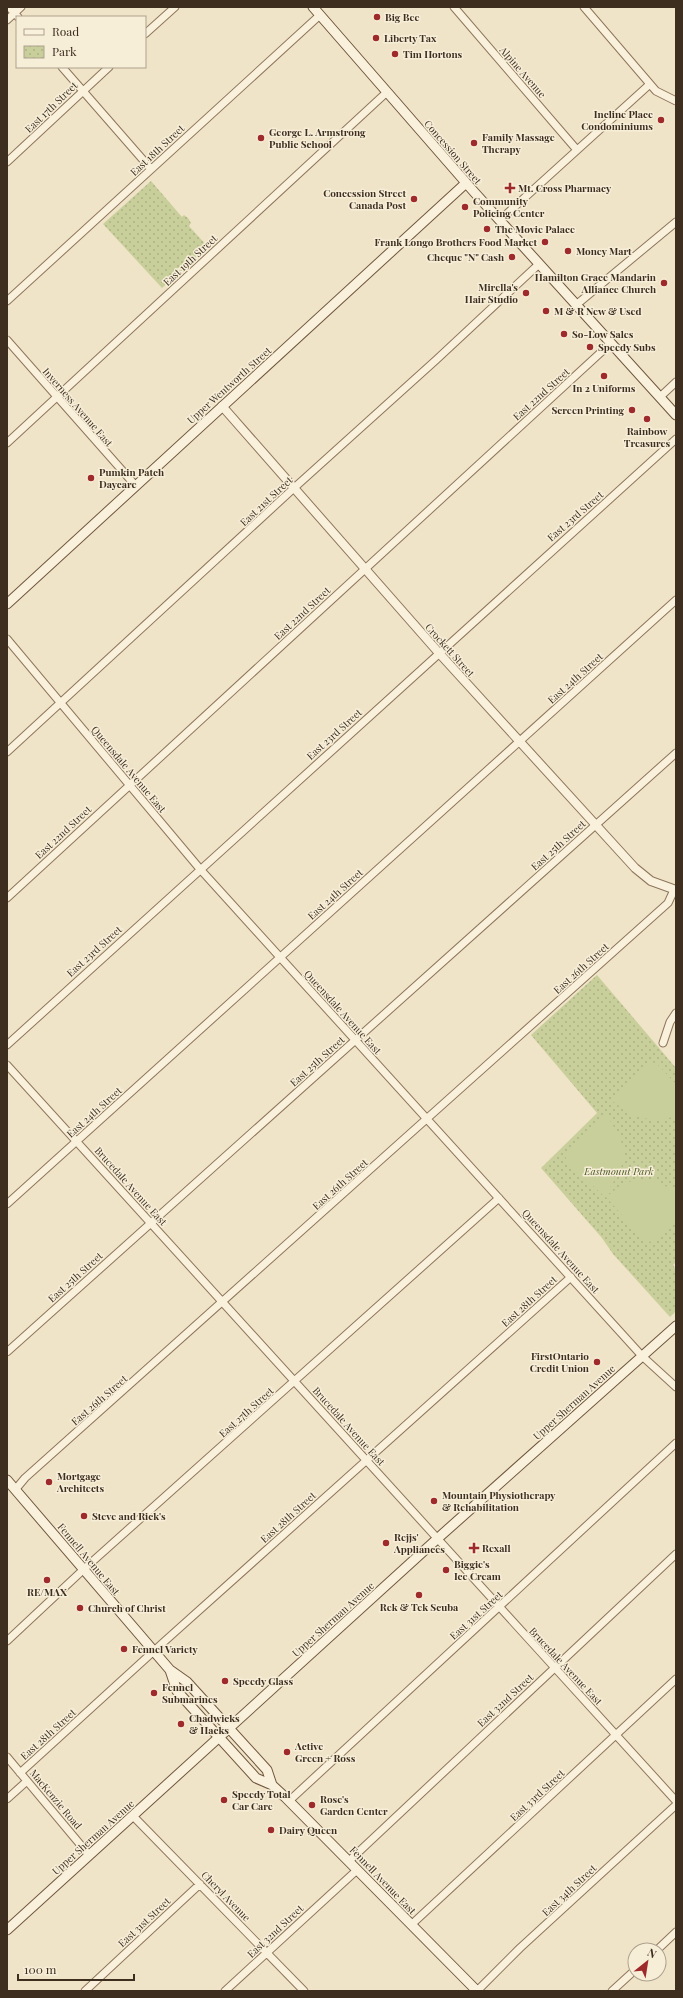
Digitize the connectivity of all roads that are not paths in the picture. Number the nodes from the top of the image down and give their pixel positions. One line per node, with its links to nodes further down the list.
1 (21, 7): 6 (street)
2 (175, 7): 9 (street)
3 (313, 7): 7 (main road, Concession Street)
4 (454, 7): 16 (street, Alpine Avenue)
5 (584, 7): 12 (street)
6 (14, 12): 8 (street)
7 (320, 15): 14 (main road, Concession Street); 18 (street, East 18th Street)
8 (7, 20)
9 (146, 33)
10 (63, 68): 13 (street)
11 (108, 68): 13 (street, East 17th Street)
12 (650, 84): 15 (street); 16 (street)
13 (83, 91): 17 (street, East 17th Street); 18 (street)
14 (387, 92): 19 (main road, Concession Street); 28 (street, East 19th Street)
15 (676, 101)
16 (577, 150): 20 (street)
17 (7, 162)
18 (151, 169): 23 (street, East 18th Street)
19 (466, 183): 20 (main road, Concession Street); 30 (main road, Upper Wentworth Street)
20 (500, 220): 22 (main road, Concession Street)
21 (676, 222): 24 (street)
22 (539, 264): 24 (main road, Concession Street); 35 (street, East 21st Street)
23 (7, 301)
24 (576, 305): 26 (main road, Concession Street)
25 (7, 340): 28 (street, Inverness Avenue East)
26 (611, 343): 29 (main road, Concession Street); 36 (street, East 22nd Street)
27 (676, 382): 29 (street)
28 (56, 397): 33 (street, East 19th Street); 34 (street, Inverness Avenue East)
29 (660, 397): 31 (main road, Concession Street)
30 (222, 406): 34 (main road, Upper Wentworth Street); 35 (street, Crockett Street)
31 (676, 415)
32 (676, 439): 40 (street, East 23rd Street)
33 (7, 443)
34 (135, 486): 38 (main road, Upper Wentworth Street)
35 (294, 488): 36 (street, Crockett Street); 41 (street, East 21st Street)
36 (364, 568): 40 (street, Crockett Street); 45 (street, East 22nd Street)
37 (676, 600): 42 (street, East 24th Street)
38 (7, 604)
39 (7, 639): 41 (street, Queensdale Avenue East)
40 (439, 653): 42 (street, Crockett Street); 47 (street, East 23rd Street)
41 (61, 703): 43 (street, East 21st Street); 45 (street, Queensdale Avenue East)
42 (519, 741): 46 (street, Crockett Street); 50 (street, East 24th Street)
43 (7, 752)
44 (676, 753): 46 (street, East 25th Street)
45 (130, 784): 47 (street, Queensdale Avenue East); 49 (street, East 22nd Street)
46 (596, 825): 48 (street, Crockett Street); 52 (street, East 25th Street)
47 (200, 869): 50 (street, Queensdale Avenue East); 54 (street, East 23rd Street)
48 (675, 890): 56 (street, East 26th Street)
49 (7, 898)
50 (280, 958): 52 (street, Queensdale Avenue East); 57 (street, East 24th Street)
51 (676, 1013): 53 (street)
52 (355, 1040): 56 (street, Queensdale Avenue East); 60 (street, East 25th Street)
53 (663, 1043)
54 (7, 1045)
55 (7, 1065): 57 (street, Brucedale Avenue East)
56 (427, 1119): 58 (street, Queensdale Avenue East); 62 (street, East 26th Street)
57 (77, 1142): 59 (street, East 24th Street); 60 (street, Brucedale Avenue East)
58 (499, 1198): 61 (street, Queensdale Avenue East); 66 (street, East 27th Street)
59 (7, 1204)
60 (151, 1223): 62 (street, Brucedale Avenue East); 64 (street, East 25th Street)
61 (571, 1277): 65 (street, Queensdale Avenue East); 69 (street, East 28th Street)
62 (222, 1303): 66 (street, Brucedale Avenue East); 71 (street, East 26th Street)
63 (676, 1326): 65 (main road, Upper Sherman Avenue)
64 (7, 1352)
65 (642, 1356): 67 (street, Queensdale Avenue East); 72 (main road, Upper Sherman Avenue)
66 (295, 1381): 69 (street, Brucedale Avenue East); 74 (street, East 27th Street)
67 (676, 1387)
68 (676, 1443): 75 (street, East 31st Street)
69 (366, 1460): 72 (street, Brucedale Avenue East); 77 (street, East 28th Street)
70 (7, 1480): 71 (main road, Fennell Avenue East)
71 (15, 1490): 74 (main road, Fennell Avenue East)
72 (437, 1539): 75 (street, Brucedale Avenue East); 81 (main road, Upper Sherman Avenue)
73 (676, 1554): 78 (street, East 32nd Street)
74 (84, 1570): 76 (street, East 27th Street); 77 (main road, Fennell Avenue East)
75 (498, 1607): 78 (street, Brucedale Avenue East); 89 (street, East 31st Street)
76 (7, 1641)
77 (154, 1652): 79 (main road, Fennell Avenue East); 85 (street, East 28th Street)
78 (554, 1668): 82 (street, Brucedale Avenue East); 94 (street, East 32nd Street)
79 (170, 1670): 81 (main road, Fennell Avenue East); 83 (main road, Fennell Avenue East)
80 (676, 1679): 82 (street, East 33rd Street)
81 (229, 1729): 83 (main road, Upper Sherman Avenue); 87 (main road, Fennell Avenue East)
82 (616, 1736): 90 (street, Brucedale Avenue East); 97 (street, East 33rd Street)
83 (218, 1738): 87 (main road, Fennell Avenue East); 92 (main road, Upper Sherman Avenue)
84 (7, 1757): 85 (street, MacKenzie Road)
85 (20, 1773): 86 (street, MacKenzie Road)
86 (27, 1781): 88 (street); 93 (street, MacKenzie Road)
87 (272, 1785): 89 (main road, Fennell Avenue East)
88 (7, 1799)
89 (289, 1801): 94 (main road, Fennell Avenue East)
90 (676, 1801)
91 (676, 1805): 106 (street, East 34th Street)
92 (133, 1816): 93 (main road, Upper Sherman Avenue); 96 (street, Cheryl Avenue)
93 (89, 1855): 98 (main road, Upper Sherman Avenue)
94 (349, 1861): 95 (main road, Fennell Avenue East)
95 (357, 1870): 97 (main road, Fennell Avenue East); 101 (street, East 32nd Street)
96 (200, 1884): 101 (street, Cheryl Avenue); 103 (street, East 31st Street)
97 (411, 1925): 106 (main road, Fennell Avenue East)
98 (7, 1930)
99 (676, 1932): 100 (street)
100 (665, 1942)
101 (267, 1952): 104 (street, East 32nd Street); 105 (street, Cheryl Avenue)
102 (627, 1977): 107 (street)
103 (85, 1991)
104 (224, 1991)
105 (304, 1991)
106 (477, 1991)
107 (612, 1991)

